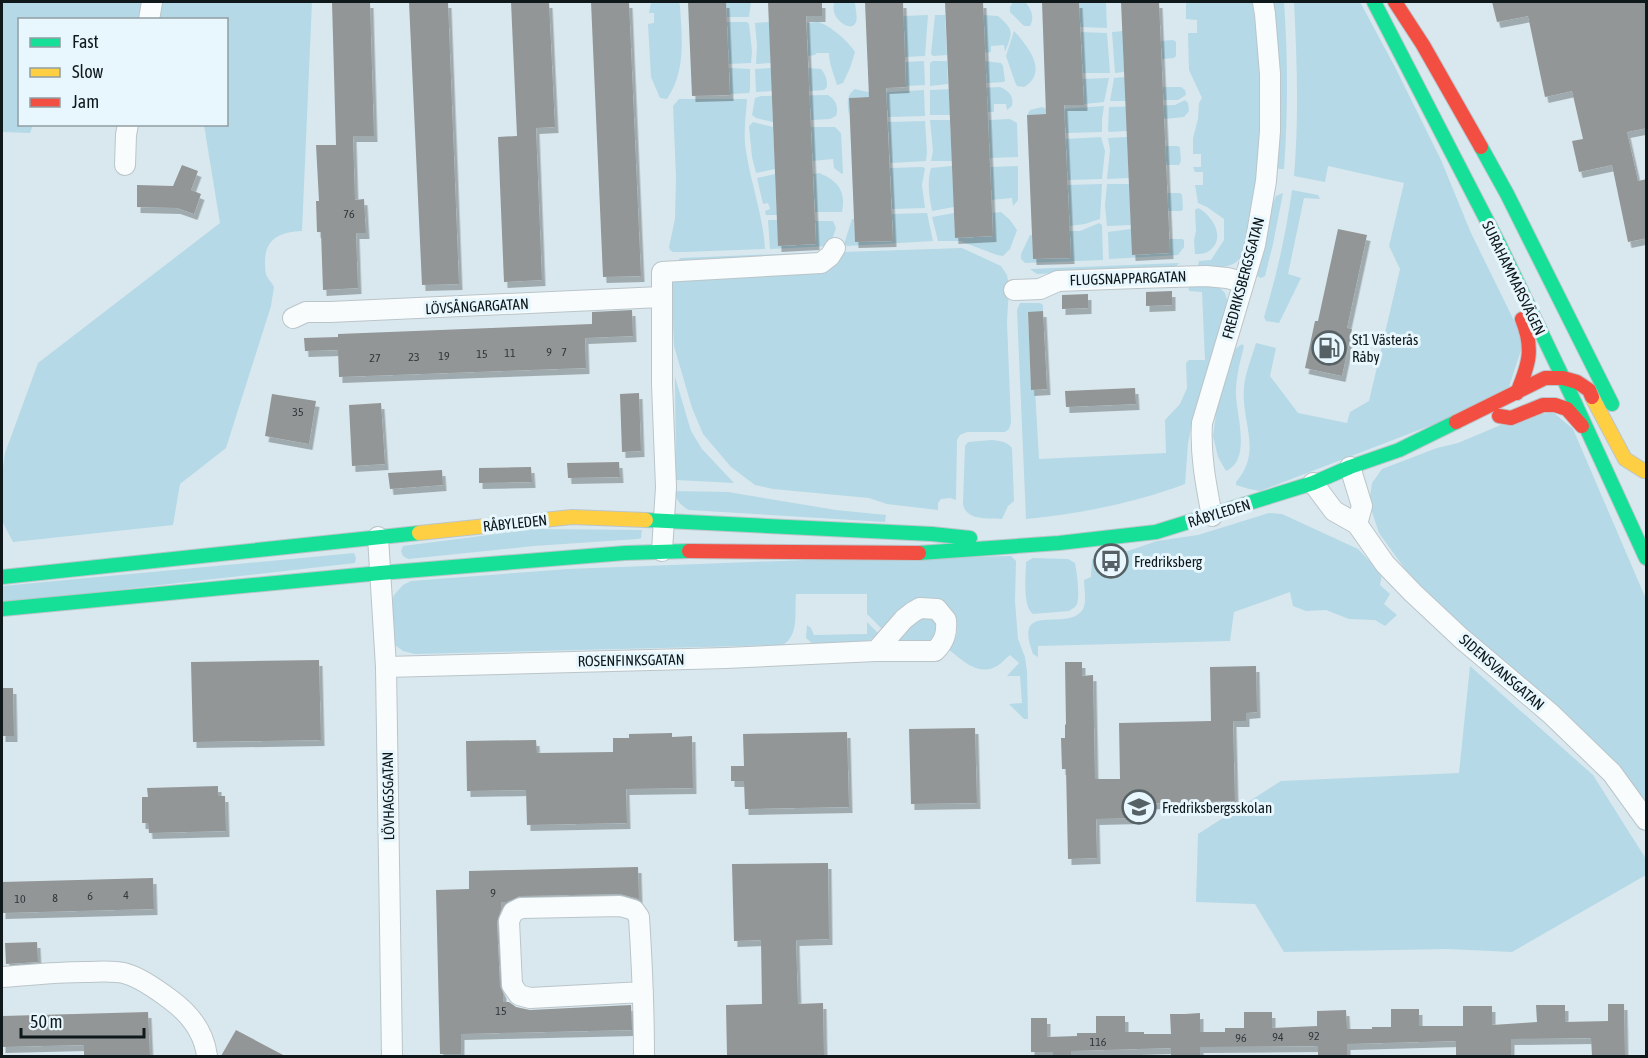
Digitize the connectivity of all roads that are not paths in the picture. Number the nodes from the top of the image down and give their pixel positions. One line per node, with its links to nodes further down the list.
1 (152, 2): 5 (street)
2 (1263, 2): 10 (street, FREDRIKSBERGSGATAN)
3 (1374, 2): 9 (main road, SURAHAMMARSVÄGEN)
4 (1395, 2): 14 (main road, SURAHAMMARSVÄGEN)
5 (149, 18)
6 (128, 126): 7 (street)
7 (125, 165)
8 (835, 249): 12 (street)
9 (1516, 281): 15 (main road, SURAHAMMARSVÄGEN); 16 (main road)
10 (1244, 282): 11 (street, FLUGSNAPPARGATAN); 23 (street, FREDRIKSBERGSGATAN)
11 (1014, 290)
12 (662, 297): 13 (street, LÖVSÅNGARGATAN); 24 (street)
13 (293, 318)
14 (1571, 322): 15 (main road); 21 (main road, SURAHAMMARSVÄGEN)
15 (1563, 378): 16 (main road); 17 (main road); 18 (main road, SURAHAMMARSVÄGEN); 21 (main road)
16 (1517, 393): 19 (main road)
17 (1499, 416): 18 (main road); 19 (main road)
18 (1592, 439): 29 (main road, SURAHAMMARSVÄGEN)
19 (1399, 450): 20 (main road, RÅBYLEDEN)
20 (1350, 467): 22 (main road, RÅBYLEDEN); 25 (street)
21 (1645, 473)
22 (1313, 483): 23 (main road, RÅBYLEDEN); 25 (street, SIDENSVANSGATAN)
23 (1212, 516): 27 (main road, RÅBYLEDEN)
24 (664, 522): 26 (main road, RÅBYLEDEN); 27 (main road, RÅBYLEDEN); 28 (street)
25 (1358, 524): 35 (street, SIDENSVANSGATAN)
26 (378, 537): 30 (street, LÖVHAGSGATAN); 31 (main road, RÅBYLEDEN)
27 (1031, 544): 28 (main road, RÅBYLEDEN)
28 (662, 551): 30 (main road, RÅBYLEDEN)
29 (1647, 558)
30 (380, 573): 32 (main road, RÅBYLEDEN); 34 (street, LÖVHAGSGATAN)
31 (2, 577)
32 (2, 609)
33 (876, 651): 34 (street, ROSENFINKSGATAN)
34 (386, 667): 39 (street, LÖVHAGSGATAN)
35 (1647, 820)
36 (2, 977): 38 (street)
37 (643, 992): 37 (street); 40 (street)
38 (207, 1056)
39 (392, 1056)
40 (644, 1056)

